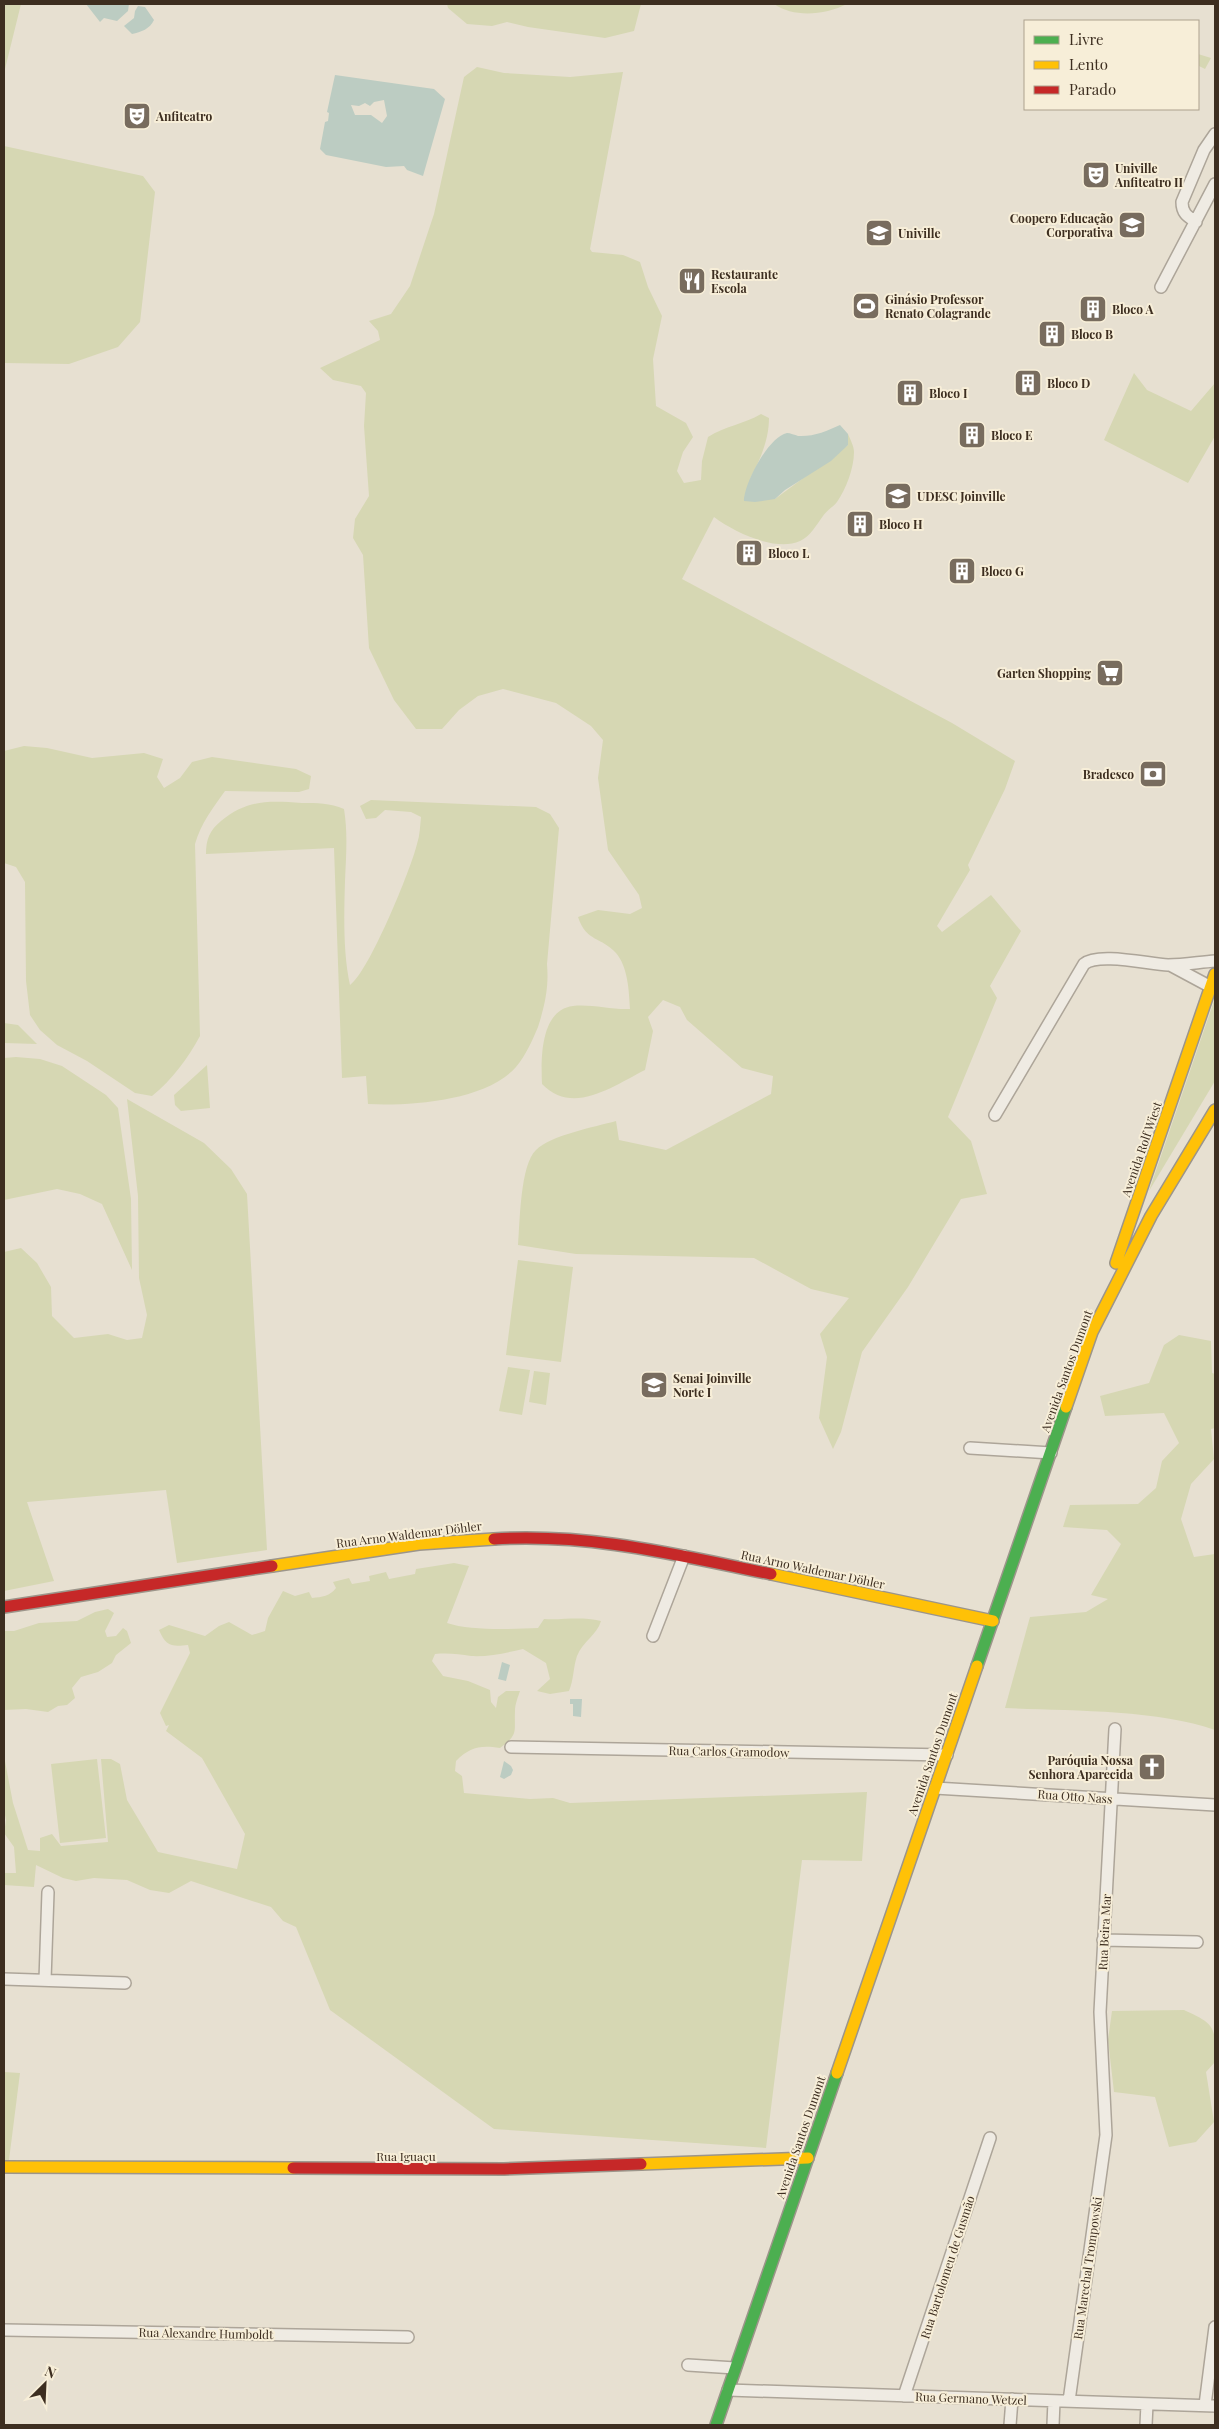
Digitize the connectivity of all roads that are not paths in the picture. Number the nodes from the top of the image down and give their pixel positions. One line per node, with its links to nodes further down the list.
1 (1215, 134): 3 (street)
2 (1215, 184): 3 (street)
3 (1196, 222): 4 (street)
4 (1161, 287)
5 (1215, 961): 6 (street)
6 (1170, 965): 8 (street); 10 (street)
7 (1215, 974): 8 (main road, Avenida Rolf Wiest)
8 (1213, 988): 11 (main road, Avenida Rolf Wiest)
9 (1215, 1110): 11 (main road, Avenida Santos Dumont)
10 (995, 1115)
11 (1092, 1332): 13 (main road, Avenida Santos Dumont)
12 (970, 1448): 13 (street)
13 (1051, 1452): 16 (main road, Avenida Santos Dumont)
14 (684, 1556): 15 (main road, Rua Arno Waldemar Döhler); 16 (main road, Rua Arno Waldemar Döhler); 17 (street)
15 (4, 1607)
16 (993, 1621): 20 (main road, Avenida Santos Dumont)
17 (653, 1636)
18 (1115, 1728): 22 (street, Rua Beira Mar)
19 (511, 1747): 20 (street, Rua Carlos Gramodow)
20 (947, 1755): 21 (main road, Avenida Santos Dumont)
21 (935, 1788): 22 (street, Rua Otto Nass); 32 (main road, Avenida Santos Dumont)
22 (1111, 1799): 23 (street, Rua Otto Nass); 25 (street, Rua Beira Mar)
23 (1215, 1805)
24 (48, 1892): 28 (street)
25 (1104, 1940): 26 (street); 30 (street, Rua Beira Mar)
26 (1196, 1942)
27 (4, 1979): 28 (street)
28 (45, 1980): 29 (street)
29 (124, 1983)
30 (1106, 2135): 43 (street, Rua Marechal Trompowski)
31 (990, 2138): 40 (street, Rua Bartolomeu de Gusmão)
32 (808, 2158): 33 (main road, Rua Iguaçu); 38 (main road, Avenida Santos Dumont)
33 (4, 2167)
34 (1215, 2327): 45 (street)
35 (4, 2330): 36 (street, Rua Alexandre Humboldt)
36 (408, 2337)
37 (688, 2365): 38 (street)
38 (735, 2368): 39 (main road, Avenida Santos Dumont)
39 (728, 2390): 40 (street, Rua Germano Wetzel); 46 (main road, Avenida Santos Dumont)
40 (904, 2396): 41 (street, Rua Germano Wetzel)
41 (1012, 2400): 42 (street, Rua Germano Wetzel); 47 (street)
42 (1054, 2401): 43 (street, Rua Germano Wetzel); 48 (street)
43 (1069, 2401): 44 (street, Rua Germano Wetzel)
44 (1147, 2404): 45 (street, Rua Germano Wetzel); 49 (street)
45 (1210, 2405)
46 (716, 2425)
47 (1010, 2425)
48 (1053, 2425)
49 (1146, 2425)

